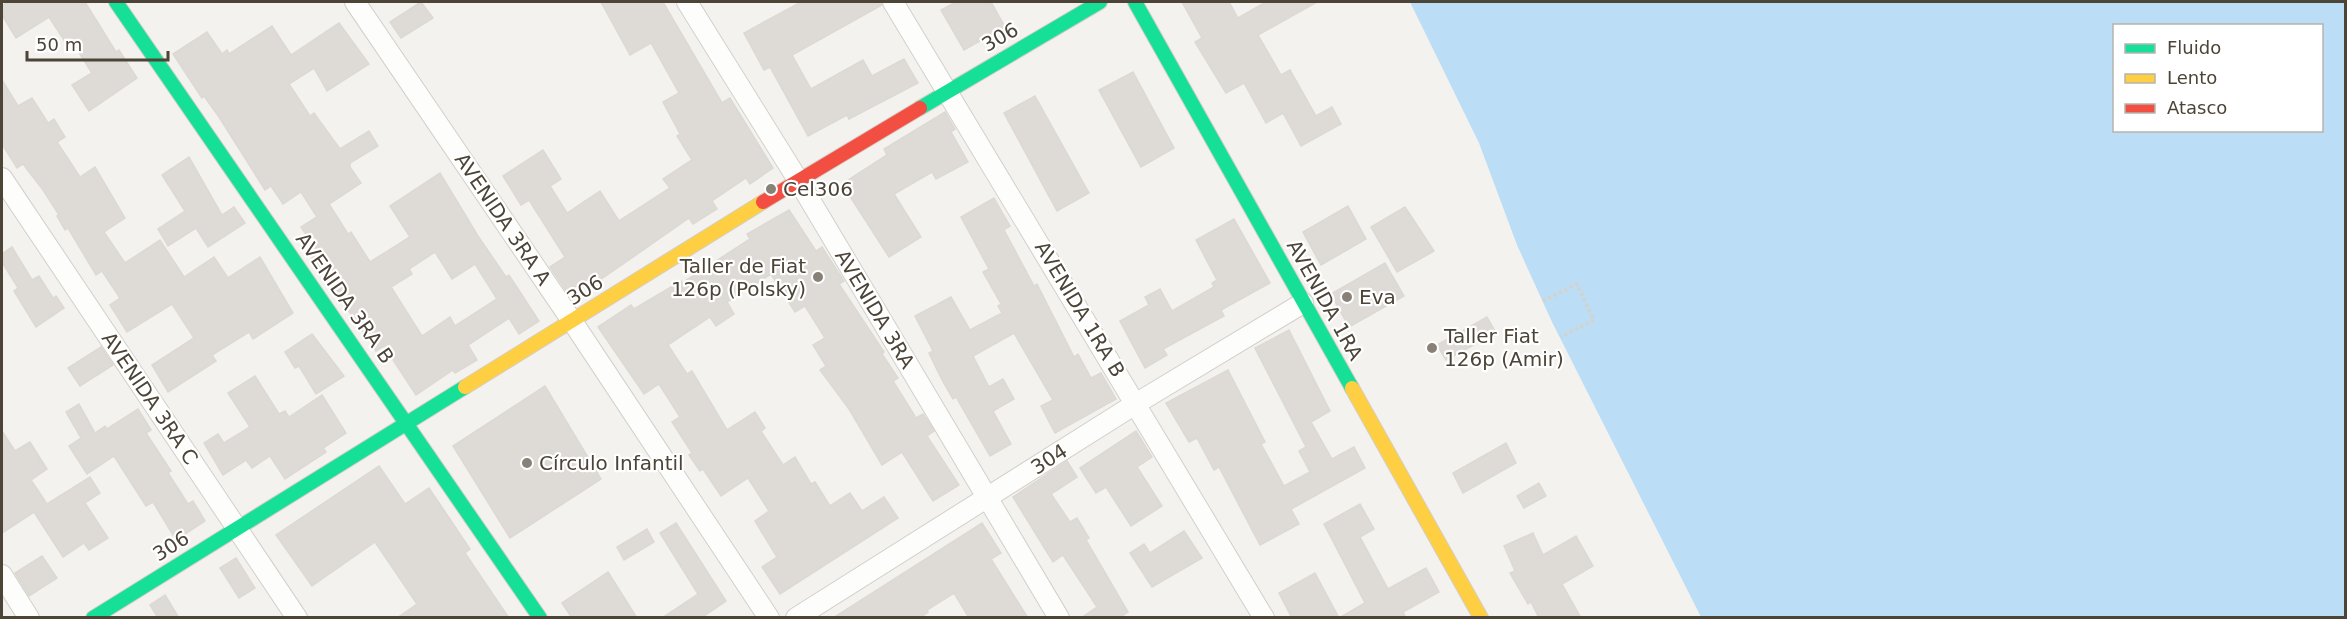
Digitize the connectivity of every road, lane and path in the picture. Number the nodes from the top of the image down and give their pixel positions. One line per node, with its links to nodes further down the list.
1 (116, 2): 15 (street, AVENIDA 3RA B)
2 (355, 2): 12 (street, AVENIDA 3RA A)
3 (687, 2): 9 (street, AVENIDA 3RA)
4 (893, 2): 7 (street, AVENIDA 1RA B)
5 (1100, 2): 7 (street, 306)
6 (1136, 2): 11 (street, AVENIDA 1RA)
7 (947, 90): 9 (street, 306); 14 (street, AVENIDA 1RA B)
8 (2, 178): 17 (street, AVENIDA 3RA C)
9 (798, 180): 12 (street, 306); 16 (street, AVENIDA 3RA)
10 (1543, 301): 13 (path)
11 (1303, 303): 14 (street, 304); 27 (street, AVENIDA 1RA)
12 (572, 321): 15 (street, 306); 23 (street, AVENIDA 3RA A)
13 (1561, 337)
14 (1137, 403): 16 (street, 304); 26 (street, AVENIDA 1RA B)
15 (408, 424): 17 (street, 306); 22 (street, AVENIDA 3RA B)
16 (987, 498): 24 (street, 304); 25 (street, AVENIDA 3RA)
17 (237, 528): 20 (street, 306); 21 (street, AVENIDA 3RA C)
18 (2, 575): 19 (street)
19 (29, 618)
20 (93, 618)
21 (297, 618)
22 (540, 618)
23 (770, 618)
24 (796, 618)
25 (1059, 618)
26 (1264, 618)
27 (1481, 618)

